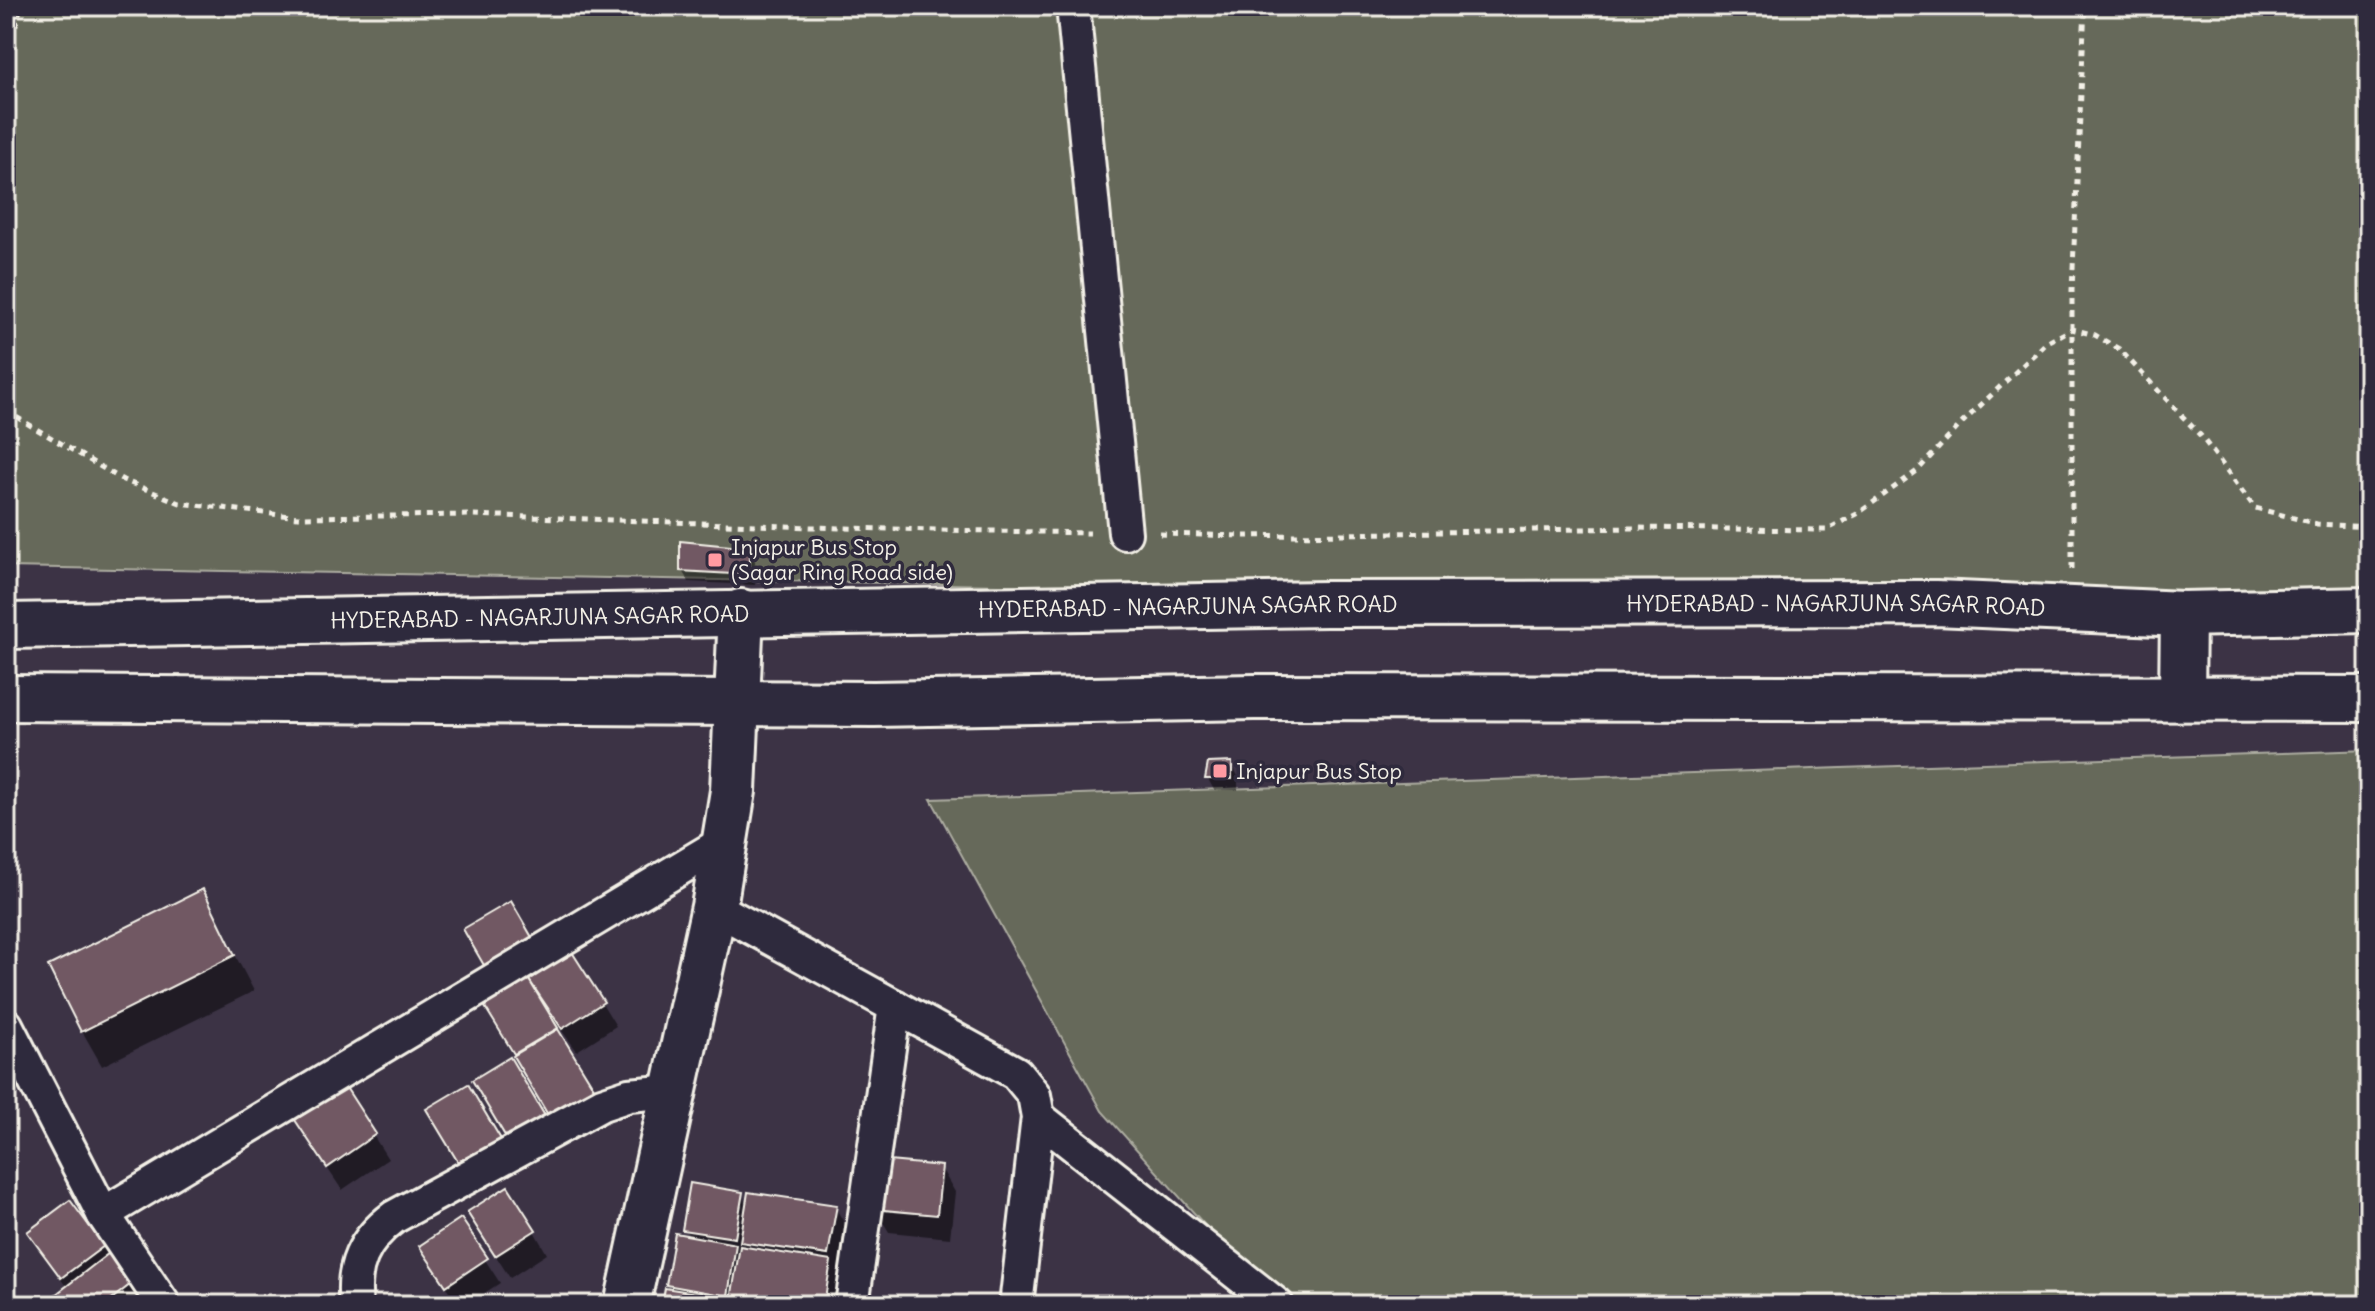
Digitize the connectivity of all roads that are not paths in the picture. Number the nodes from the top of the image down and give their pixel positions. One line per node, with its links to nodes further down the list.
1 (1073, 6): 2 (street)
2 (1125, 533)
3 (2369, 610): 5 (main road, HYDERABAD - NAGARJUNA SAGAR ROAD)
4 (741, 612): 5 (main road, HYDERABAD - NAGARJUNA SAGAR ROAD); 6 (main road, HYDERABAD - NAGARJUNA SAGAR ROAD); 10 (main road)
5 (2183, 614): 8 (main road)
6 (6, 626)
7 (6, 698): 10 (main road)
8 (2182, 698): 9 (main road); 10 (main road)
9 (2369, 699)
10 (739, 703): 11 (main road)
11 (724, 842): 12 (main road); 17 (street)
12 (714, 907): 13 (street); 15 (main road)
13 (895, 1006): 16 (street); 21 (street)
14 (6, 1025): 17 (street)
15 (674, 1091): 19 (street); 20 (main road)
16 (1038, 1117): 22 (street); 23 (street)
17 (103, 1214): 18 (street)
18 (164, 1305)
19 (356, 1305)
20 (627, 1305)
21 (852, 1305)
22 (1016, 1305)
23 (1277, 1305)

